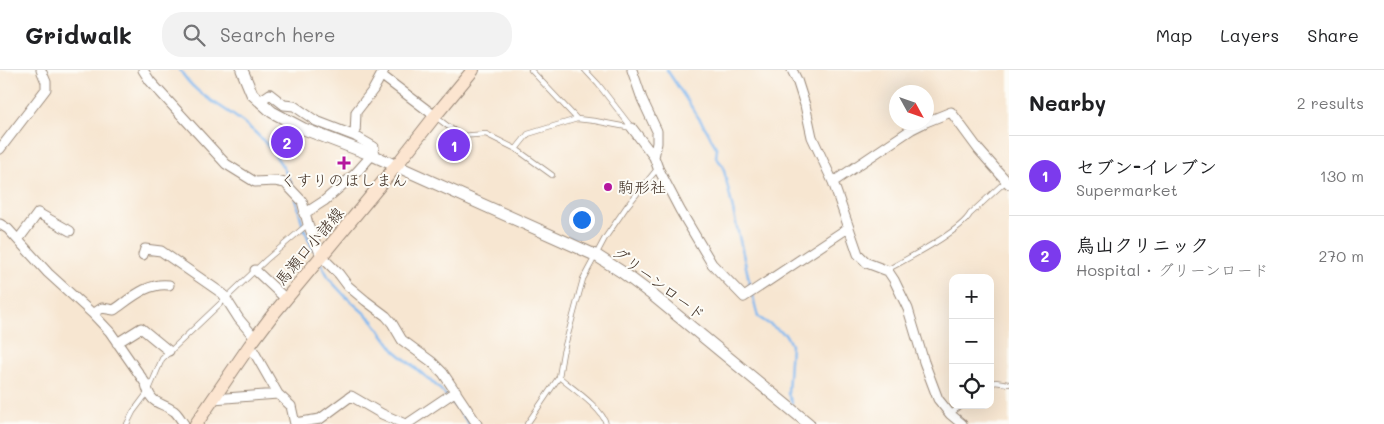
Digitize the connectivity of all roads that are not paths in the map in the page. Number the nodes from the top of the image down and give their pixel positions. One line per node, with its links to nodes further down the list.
1 (41, 70): 17 (street)
2 (143, 70): 26 (street)
3 (242, 70): 10 (street, グリーンロード)
4 (473, 70): 11 (main road, 馬瀬口小諸線)
5 (531, 70): 12 (lane)
6 (585, 70): 14 (lane)
7 (632, 70): 20 (street)
8 (792, 70): 24 (street)
9 (383, 72): 11 (street); 16 (street)
10 (260, 100): 16 (street); 19 (street, グリーンロード)
11 (435, 116): 18 (lane); 21 (main road, 馬瀬口小諸線)
12 (576, 119): 14 (lane); 18 (lane)
13 (934, 119): 25 (street)
14 (632, 128): 20 (street)
15 (911, 130): 24 (street)
16 (355, 136): 19 (street)
17 (0, 149)
18 (516, 149): 23 (lane)
19 (372, 155): 21 (street, グリーンロード); 26 (street)
20 (654, 157): 22 (street)
21 (396, 166): 33 (main road, 馬瀬口小諸線); 34 (street, グリーンロード)
22 (658, 168): 29 (street); 34 (lane)
23 (552, 175)
24 (833, 182): 29 (street)
25 (1008, 182): 36 (lane)
26 (304, 214): 28 (street)
27 (0, 224): 31 (street)
28 (308, 224): 33 (street); 35 (lane)
29 (848, 228): 36 (street)
30 (70, 231): 31 (street)
31 (18, 240): 40 (street)
32 (142, 255): 38 (street)
33 (321, 256): 39 (main road, 馬瀬口小諸線); 47 (street)
34 (596, 256): 44 (lane); 61 (street, グリーンロード)
35 (255, 270): 38 (lane); 39 (street)
36 (886, 270): 52 (street)
37 (169, 285): 40 (street)
38 (226, 298): 41 (street); 43 (lane)
39 (286, 299): 41 (main road, 馬瀬口小諸線)
40 (93, 314): 42 (street)
41 (252, 341): 49 (street); 50 (main road, 馬瀬口小諸線)
42 (117, 343): 43 (street); 48 (street)
43 (169, 351): 48 (lane)
44 (559, 377): 59 (lane); 60 (lane)
45 (994, 383): 46 (lane)
46 (1009, 384)
47 (456, 391): 57 (street); 58 (street)
48 (148, 392): 53 (lane); 54 (street)
49 (278, 394): 50 (street); 56 (street)
50 (214, 399): 55 (main road, 馬瀬口小諸線)
51 (957, 409): 52 (lane)
52 (950, 414): 62 (street)
53 (127, 424)
54 (184, 424)
55 (196, 424)
56 (295, 424): 57 (street)
57 (406, 424)
58 (477, 424)
59 (528, 424)
60 (606, 424)
61 (808, 424)
62 (962, 424)

